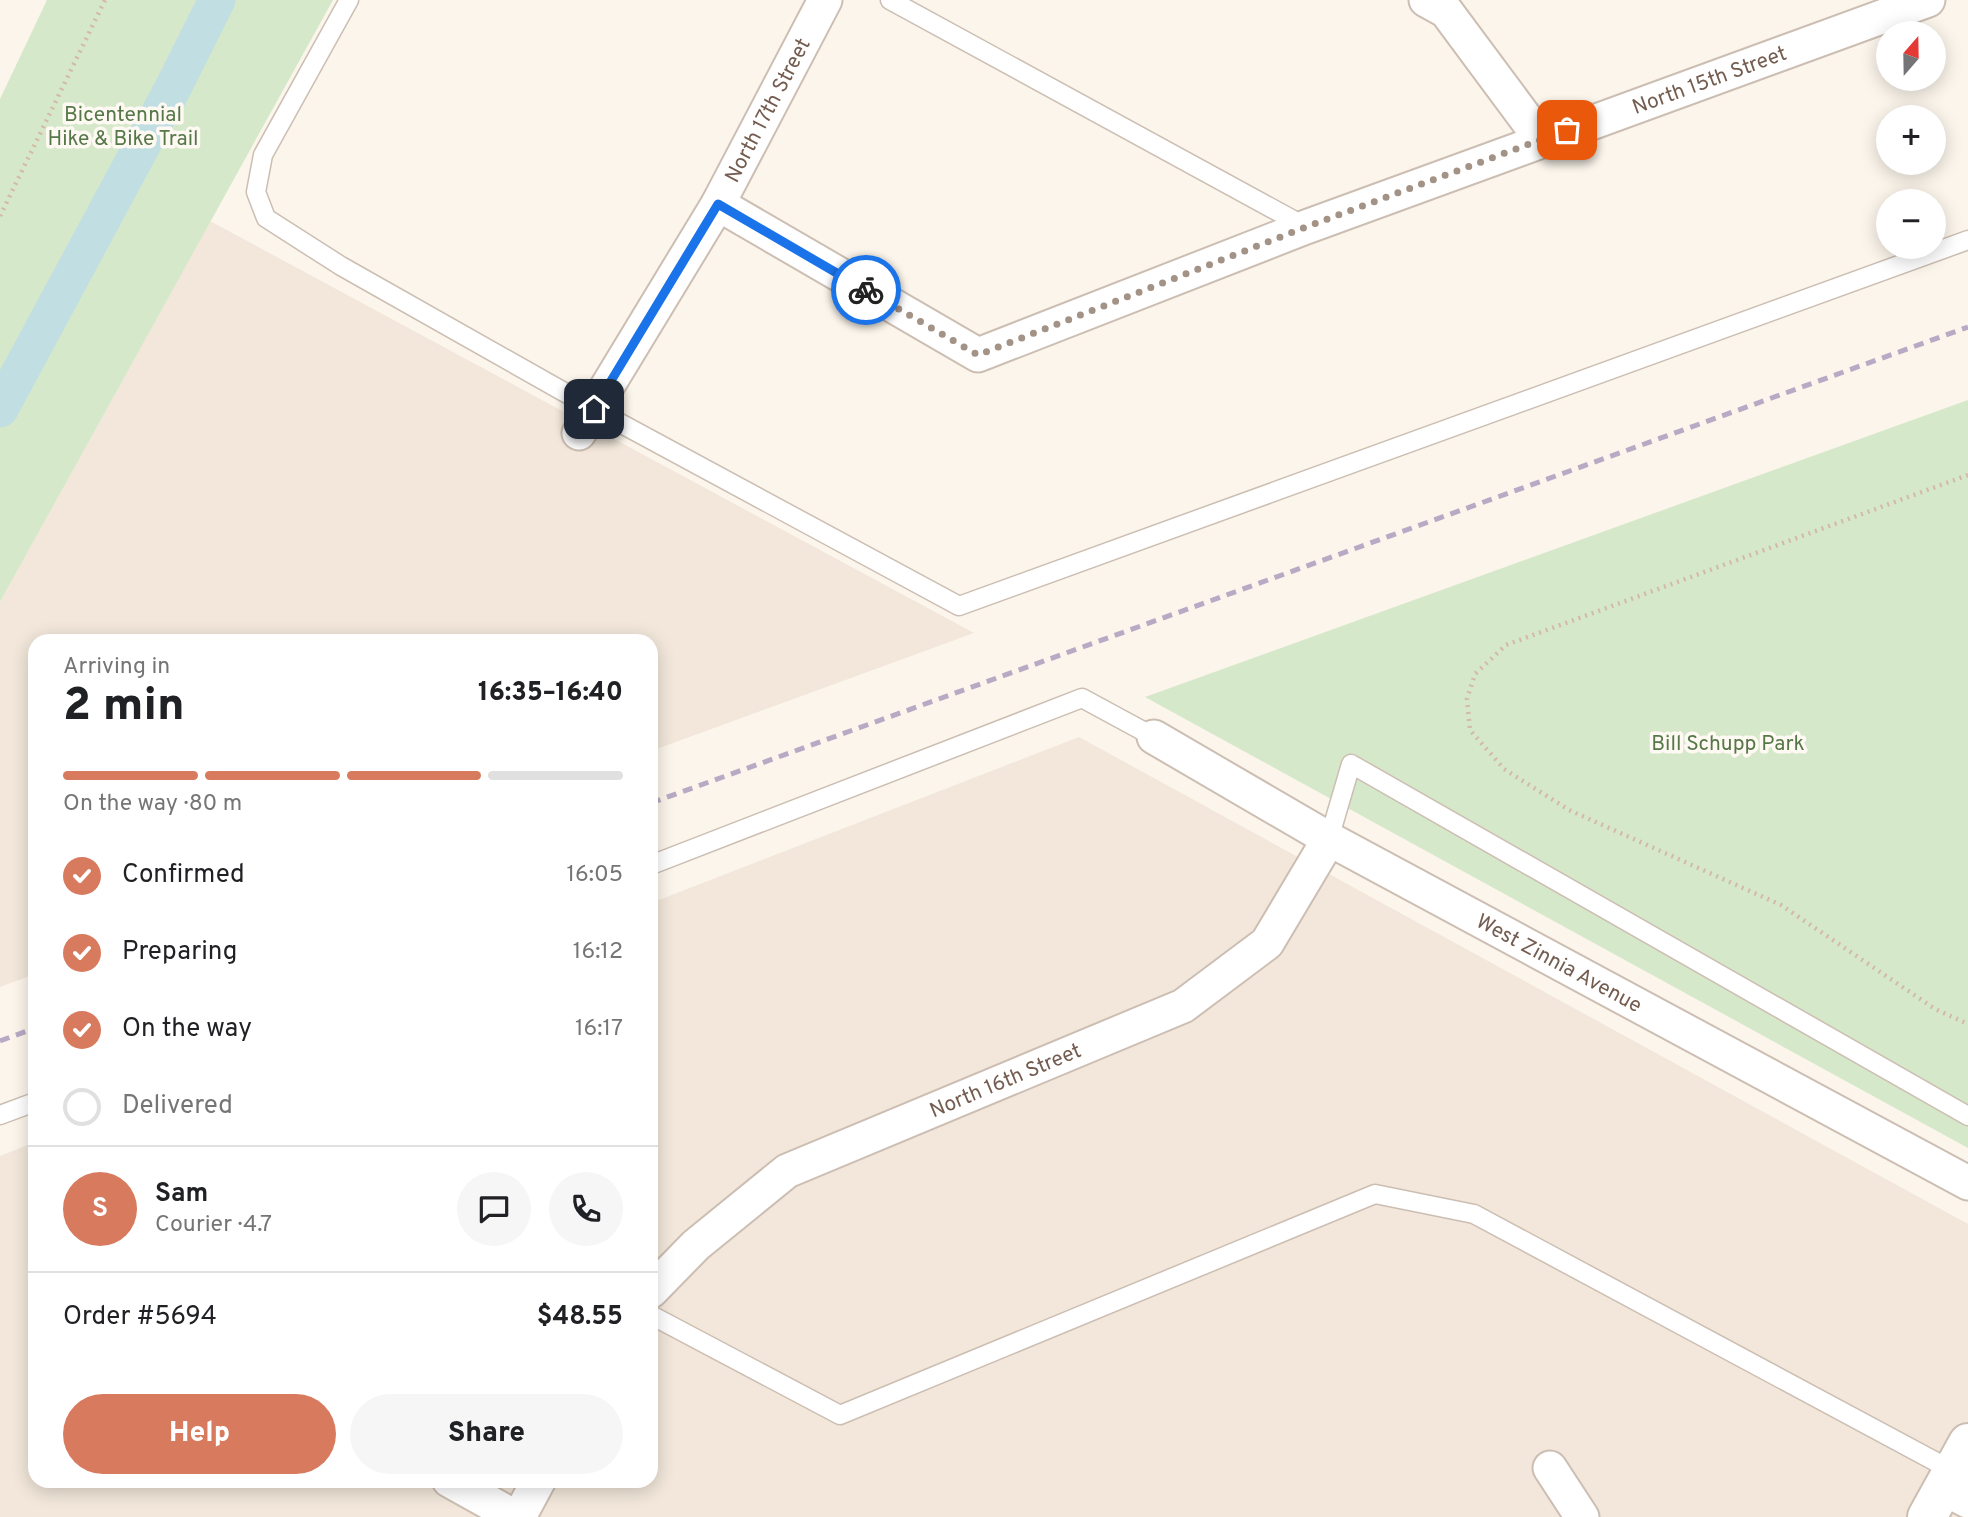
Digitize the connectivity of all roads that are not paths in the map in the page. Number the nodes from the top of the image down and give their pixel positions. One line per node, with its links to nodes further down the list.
1 (349, 0): 10 (lane)
2 (825, 0): 7 (street, North 17th Street)
3 (890, 0): 8 (lane)
4 (1426, 0): 6 (street)
5 (1928, 0): 6 (street, North 15th Street)
6 (1541, 139): 8 (street, North 15th Street)
7 (718, 204): 8 (street, North 15th Street); 10 (street, North 17th Street)
8 (1306, 227)
9 (1968, 240): 10 (lane)
10 (586, 421)
11 (1154, 737): 12 (street, West Zinnia Avenue); 13 (lane)
12 (1329, 839): 16 (lane); 17 (street, West Zinnia Avenue); 18 (street, North 16th Street)
13 (658, 861)
14 (28, 1105): 15 (lane)
15 (0, 1115)
16 (1968, 1116)
17 (1968, 1183)
18 (658, 1284)
19 (658, 1319): 21 (lane)
20 (1550, 1468): 25 (street)
21 (1952, 1484)
22 (464, 1488): 24 (street)
23 (535, 1488): 24 (street)
24 (517, 1517)
25 (1581, 1517)

